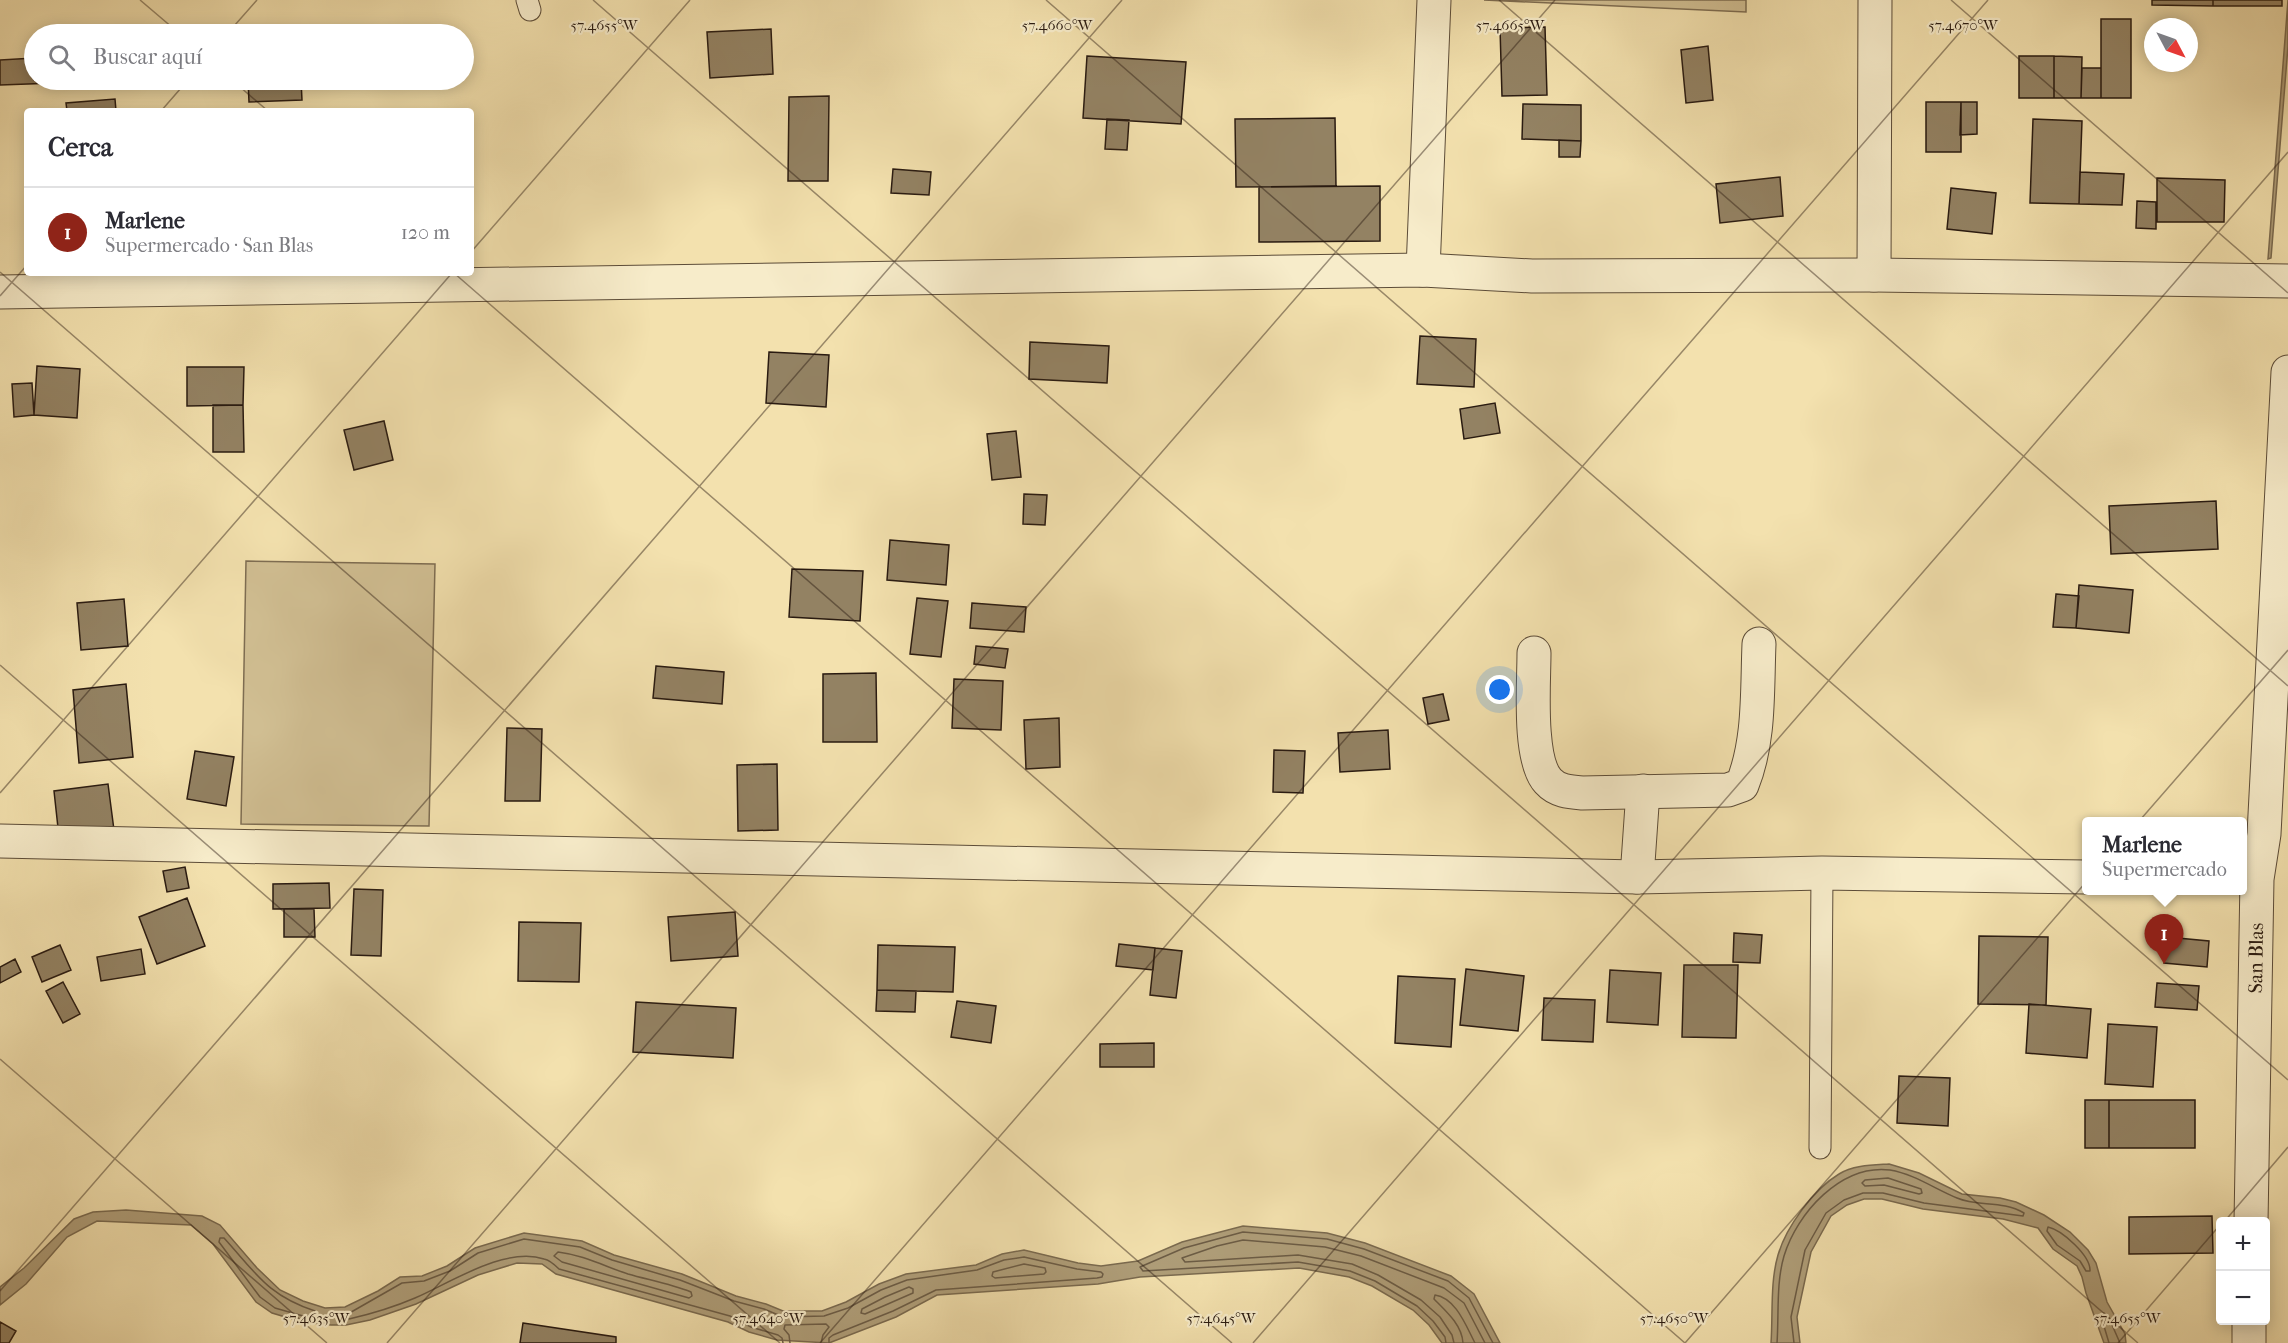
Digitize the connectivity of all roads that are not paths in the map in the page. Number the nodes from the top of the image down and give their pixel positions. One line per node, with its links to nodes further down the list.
1 (1434, 0): 3 (street)
2 (1875, 0): 4 (street)
3 (1423, 270): 4 (street); 6 (street)
4 (1874, 275): 5 (street)
5 (2288, 281)
6 (0, 291)
7 (2288, 380): 11 (street, San Blas)
8 (1759, 644): 10 (street)
9 (1534, 653): 10 (street)
10 (1642, 791): 14 (street)
11 (2276, 835): 16 (street, San Blas)
12 (0, 841): 14 (street)
13 (1822, 873): 14 (street); 15 (street); 17 (lane)
14 (1637, 877)
15 (2082, 877)
16 (2250, 879): 18 (street, San Blas)
17 (1820, 1148)
18 (2251, 1217)
19 (2249, 1325): 20 (street)
20 (2248, 1343)

